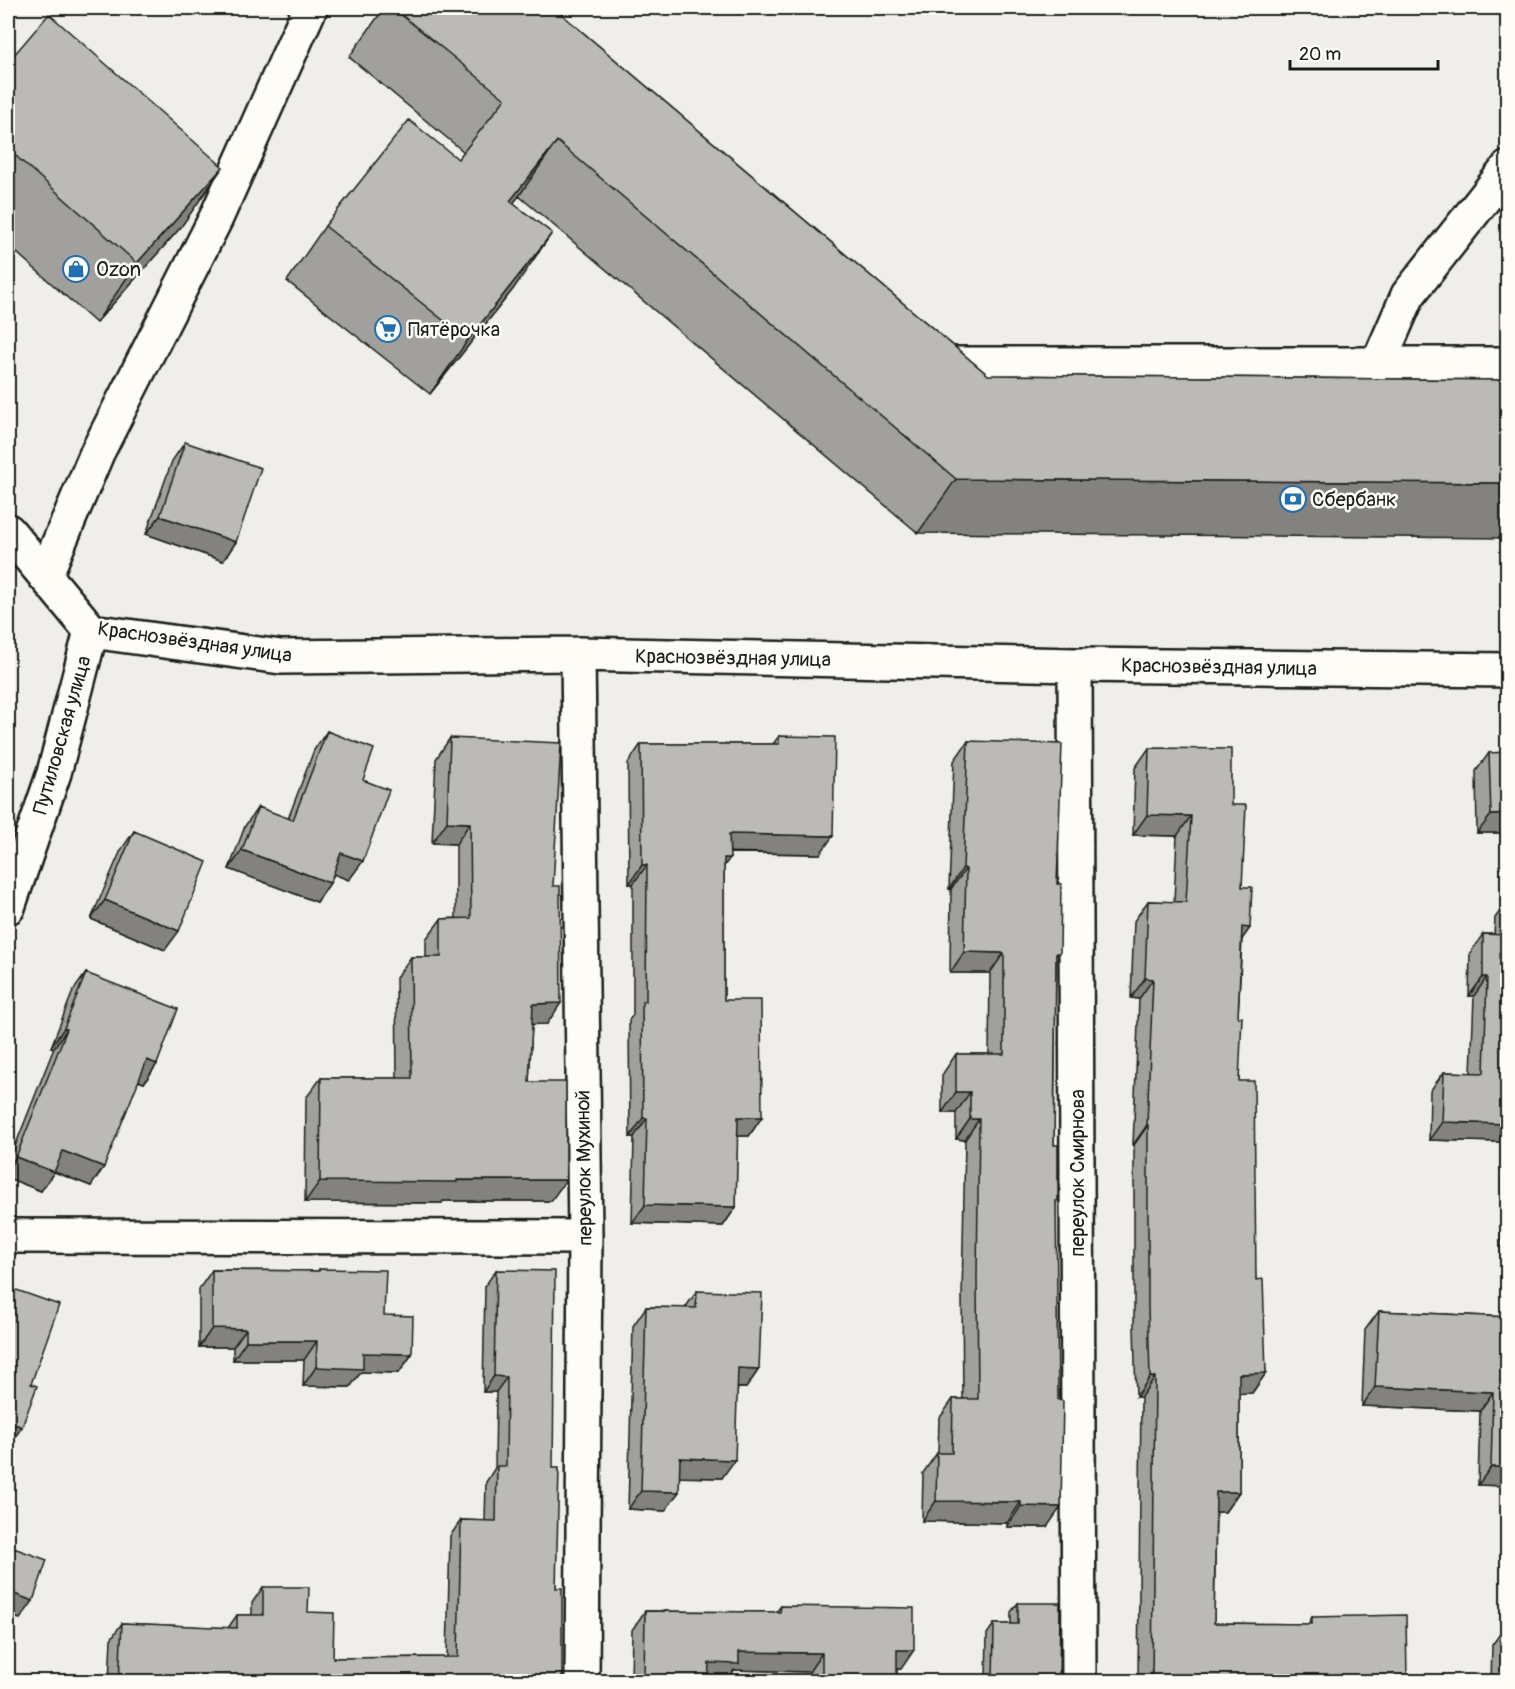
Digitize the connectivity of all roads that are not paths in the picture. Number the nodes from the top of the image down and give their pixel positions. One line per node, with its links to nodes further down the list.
1 (310, 8): 7 (street)
2 (1508, 168): 4 (street)
3 (902, 348): 4 (street)
4 (1378, 364): 5 (street)
5 (1508, 364)
6 (8, 531): 7 (street, Краснозвёздная улица)
7 (45, 576): 8 (street, Краснозвёздная улица)
8 (91, 631): 9 (street, Краснозвёздная улица); 12 (street, Путиловская улица)
9 (578, 654): 10 (street, Краснозвёздная улица); 14 (street, переулок Мухиной)
10 (1075, 665): 11 (street, Краснозвёздная улица); 16 (street, переулок Смирнова)
11 (1508, 670)
12 (8, 907)
13 (8, 1236): 14 (street)
14 (585, 1237): 15 (street, переулок Мухиной)
15 (582, 1682)
16 (1079, 1682)

